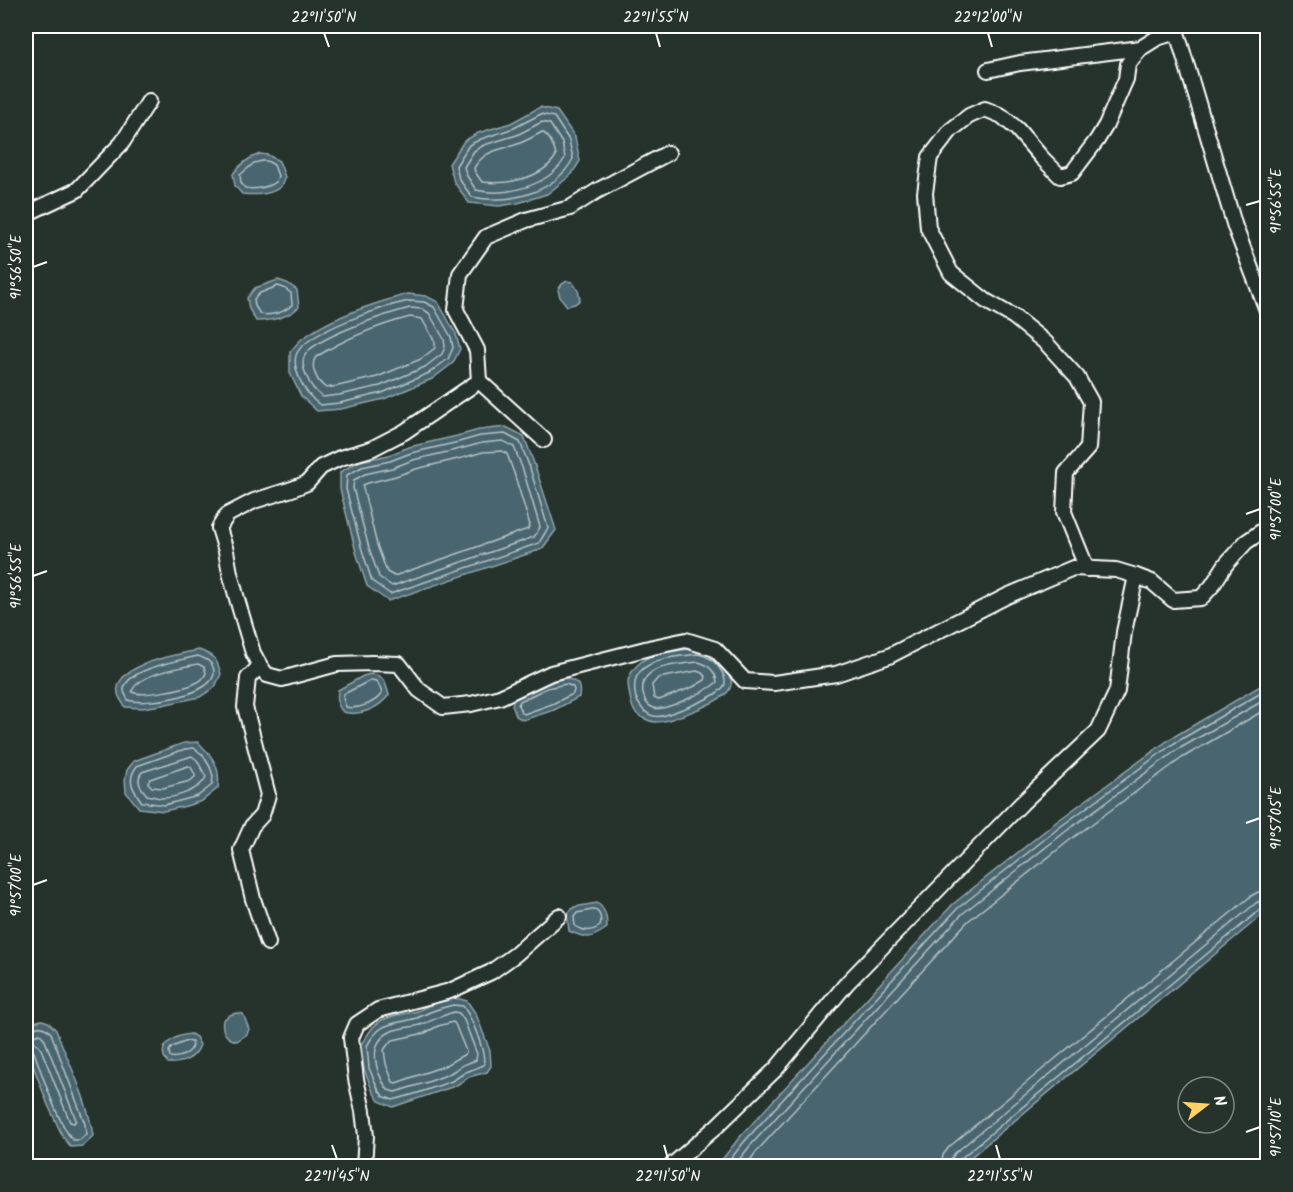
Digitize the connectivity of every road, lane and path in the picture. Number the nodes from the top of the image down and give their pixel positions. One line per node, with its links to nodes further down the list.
1 (1176, 29): 2 (street); 7 (street)
2 (1141, 48): 3 (street); 11 (street)
3 (988, 70)
4 (148, 101): 6 (street)
5 (668, 153): 8 (street)
6 (26, 214)
7 (1268, 313)
8 (479, 381): 9 (street); 13 (street)
9 (544, 440)
10 (1268, 527): 12 (street)
11 (1087, 568): 12 (street); 13 (street)
12 (1136, 576): 17 (street)
13 (260, 666): 15 (street)
14 (559, 916): 16 (street)
15 (268, 944)
16 (364, 1167)
17 (670, 1167)

